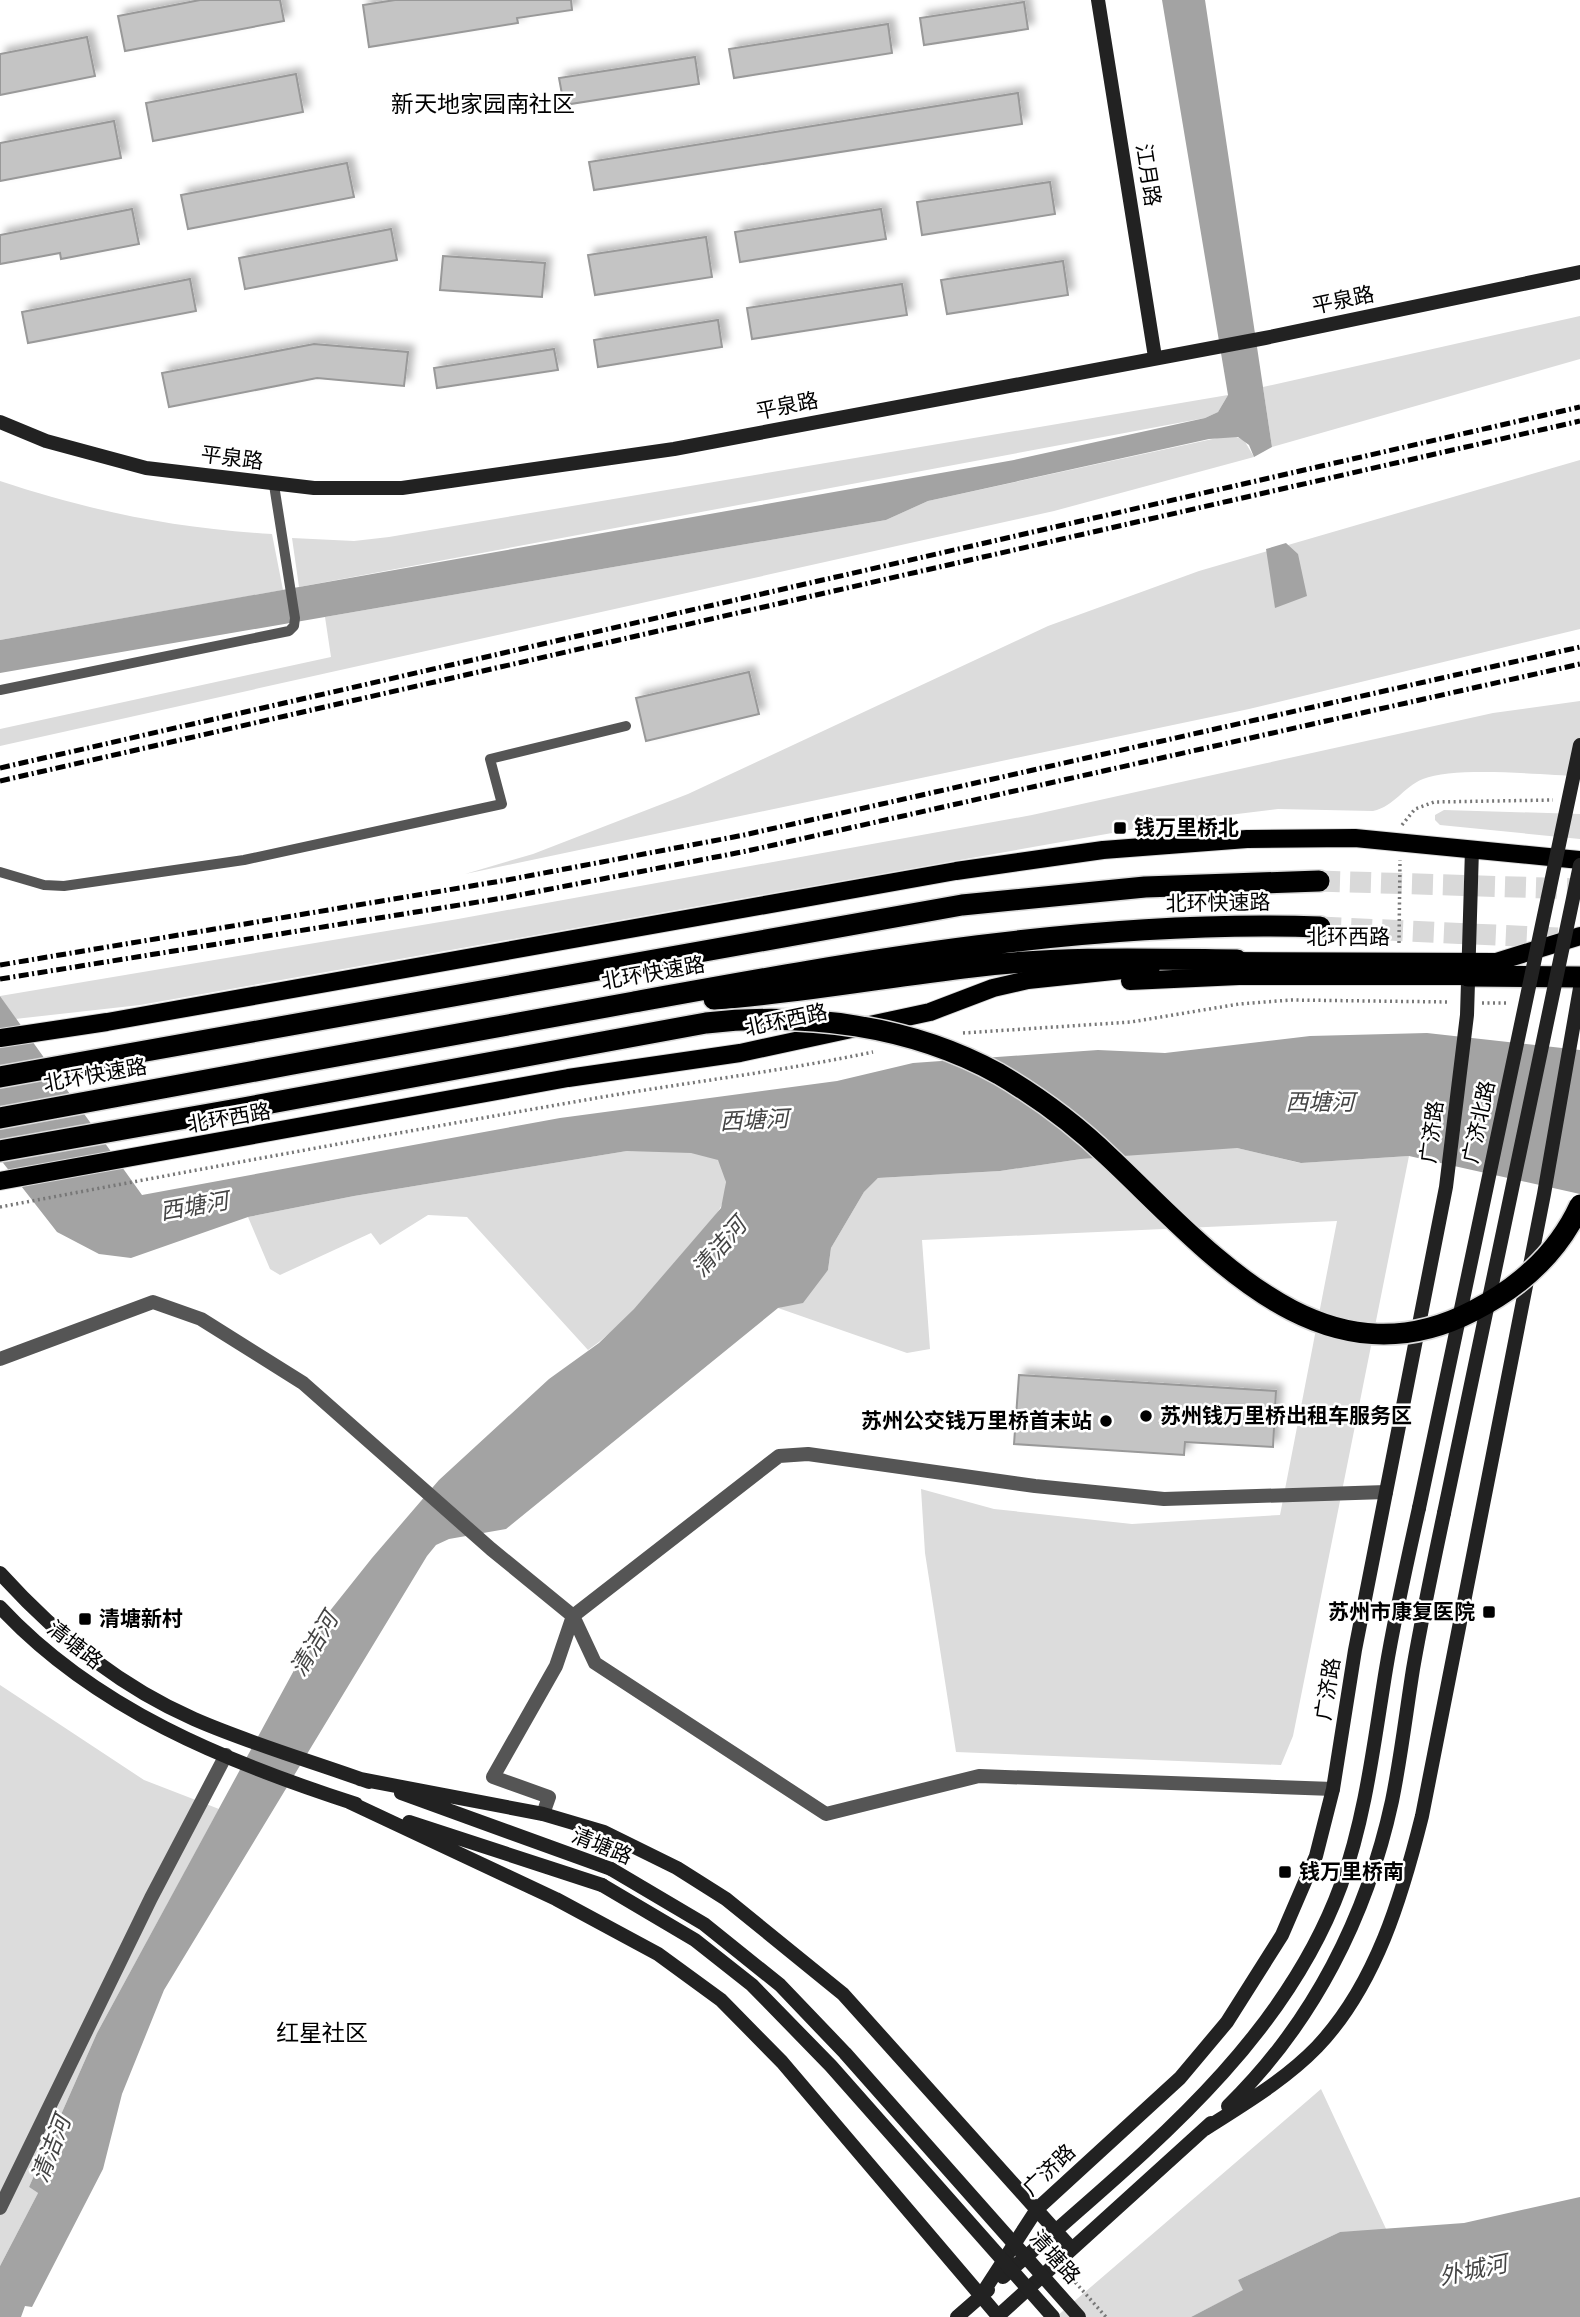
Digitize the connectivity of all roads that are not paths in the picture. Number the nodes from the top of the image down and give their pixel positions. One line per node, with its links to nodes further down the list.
1 (1098, 0): 3 (main road, 江月路)
2 (1580, 272): 3 (main road, 平泉路)
3 (1155, 358): 5 (main road, 平泉路)
4 (0, 422): 5 (main road, 平泉路)
5 (274, 485): 6 (lane)
6 (0, 690)
7 (626, 726): 11 (lane)
8 (1580, 745): 32 (main road, 广济北路, bridge)
9 (1472, 849): 10 (main road); 19 (main road, 广济路); 24 (main road)
10 (1580, 862): 41 (main road, bridge)
11 (0, 872)
12 (1320, 881): 25 (highway, 北环快速路)
13 (1320, 927): 22 (highway, 北环快速路)
14 (1580, 936): 15 (main road)
15 (1543, 946): 16 (street); 19 (main road)
16 (1580, 946)
17 (1237, 960): 18 (main road, 北环西路); 22 (highway); 23 (main road, 北环西路)
18 (1398, 968): 19 (main road); 23 (main road)
19 (1469, 969): 20 (highway); 31 (main road, 广济路)
20 (1580, 977)
21 (1580, 989): 41 (main road)
22 (610, 1006): 26 (highway, 北环快速路)
23 (930, 1012): 28 (main road, 北环西路)
24 (0, 1038)
25 (0, 1077)
26 (0, 1118)
27 (0, 1151): 29 (highway, bridge)
28 (0, 1181)
29 (1580, 1205)
30 (0, 1359): 35 (street)
31 (1386, 1492): 35 (street); 38 (main road, 广济路)
32 (1419, 1508): 44 (main road, 广济路)
33 (0, 1573): 37 (main road, 清塘路)
34 (0, 1608): 36 (main road, 清塘路)
35 (573, 1616): 38 (street); 40 (street)
36 (233, 1758): 39 (main road, 清塘路); 42 (street)
37 (360, 1779): 40 (main road); 50 (main road, 清塘路, bridge)
38 (1333, 1788): 43 (main road, 广济路)
39 (349, 1802): 46 (main road); 49 (main road, 清塘路, bridge)
40 (543, 1814): 43 (main road)
41 (1205, 2129): 45 (main road)
42 (0, 2208)
43 (1037, 2209): 44 (main road); 46 (main road, 广济路)
44 (1055, 2230): 45 (main road); 46 (main road, 广济路)
45 (1072, 2249): 48 (main road)
46 (980, 2297): 47 (main road, 广济路); 48 (main road)
47 (957, 2317)
48 (998, 2317)
49 (1053, 2317)
50 (1079, 2317)

